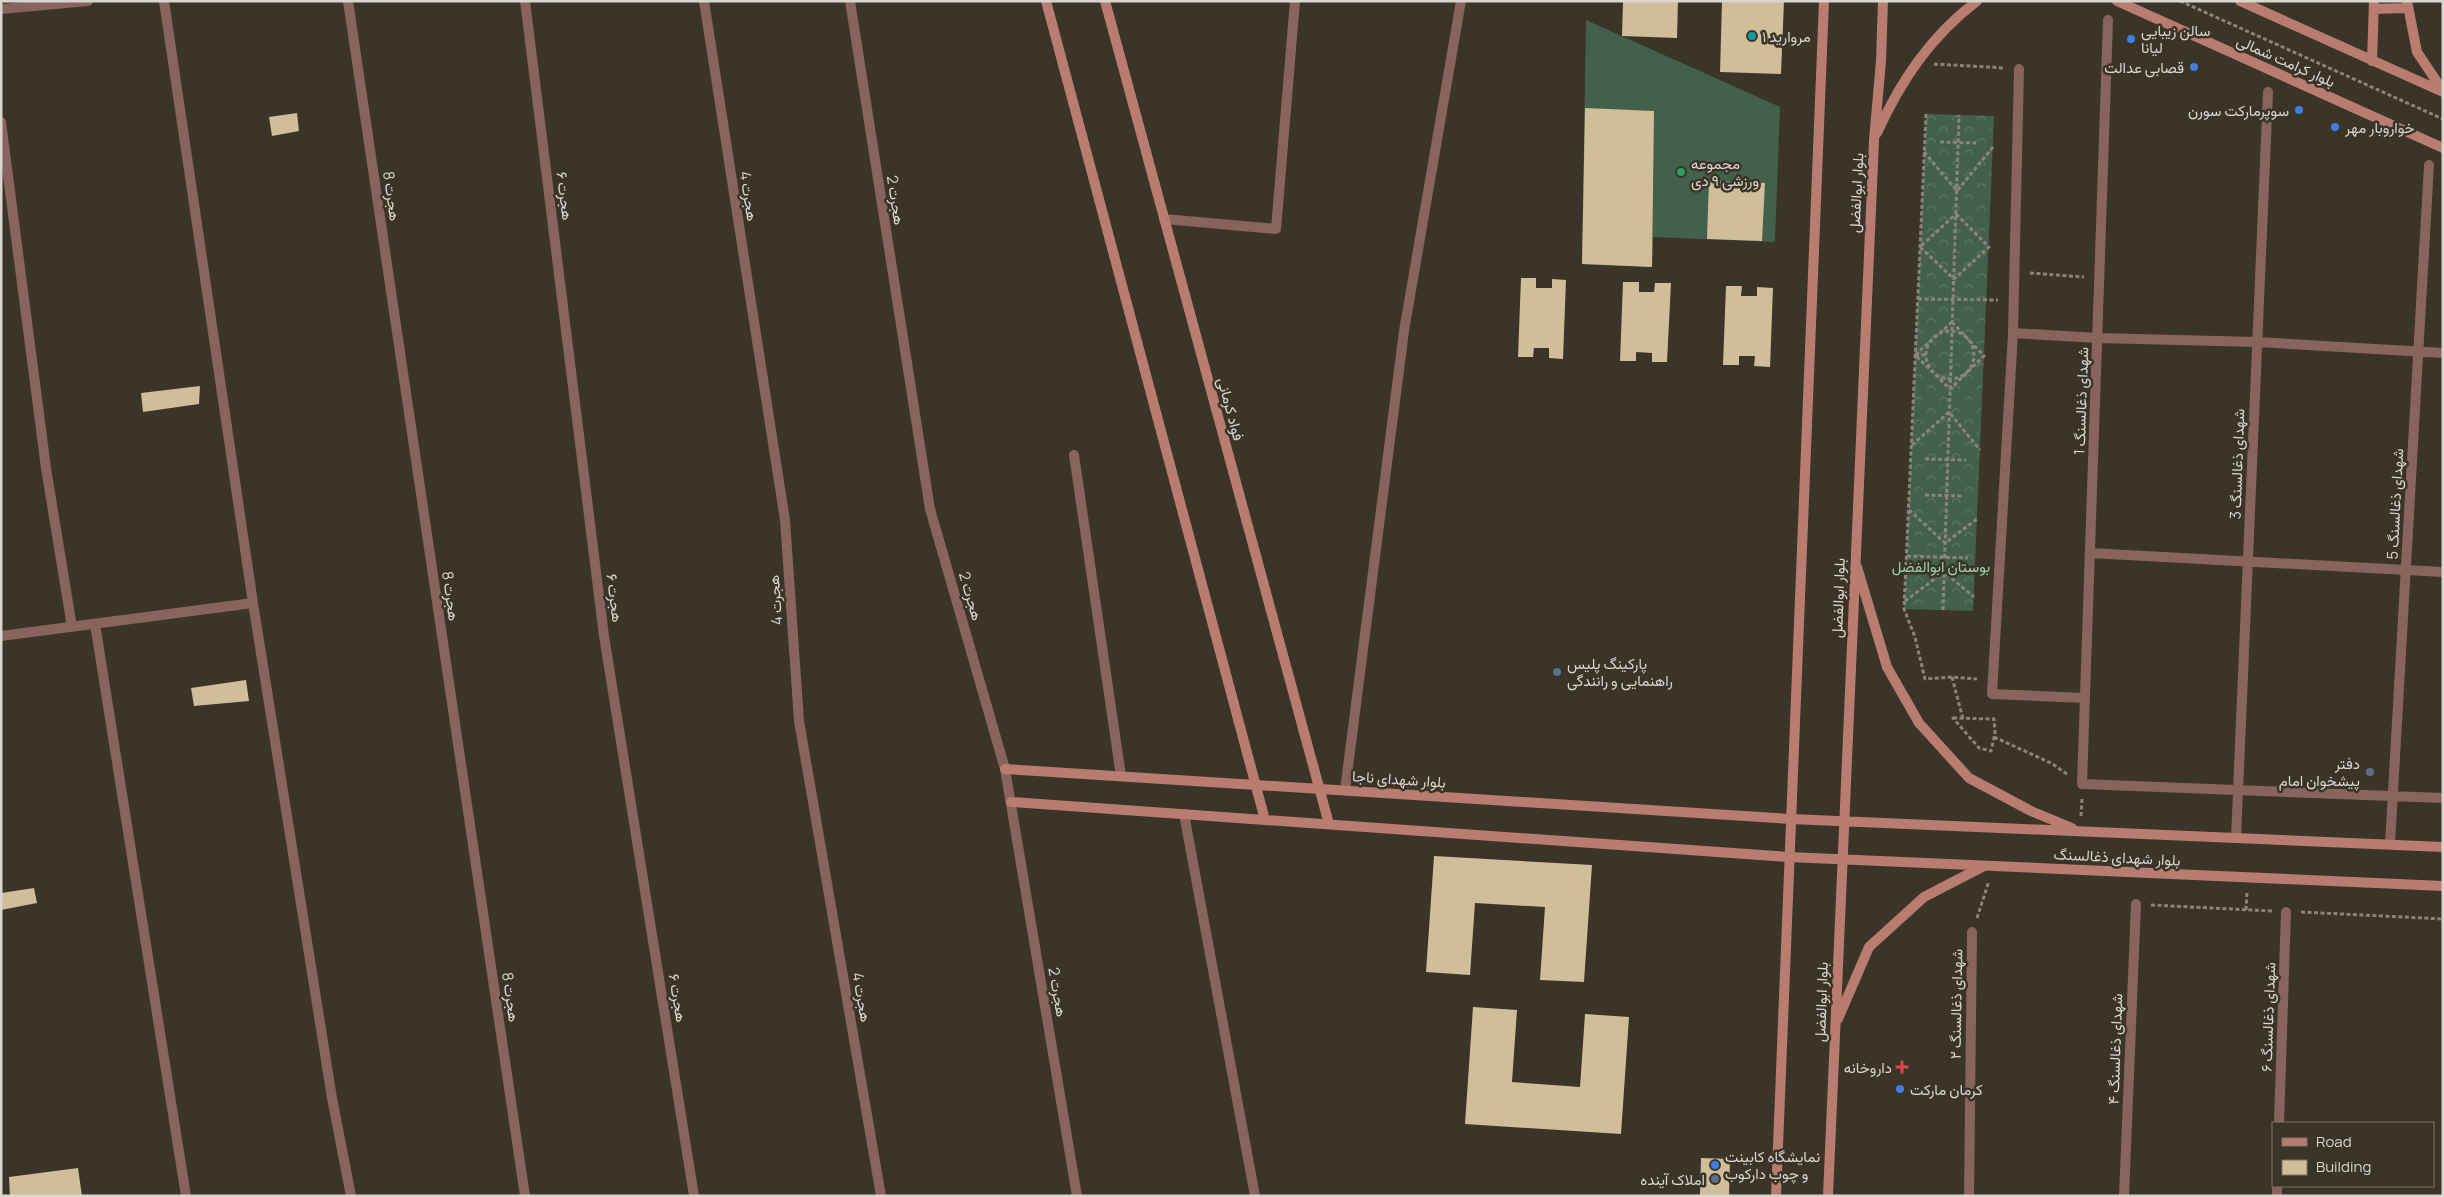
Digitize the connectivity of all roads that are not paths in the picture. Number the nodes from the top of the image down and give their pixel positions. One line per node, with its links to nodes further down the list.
1 (88, 1): 18 (street)
2 (164, 1): 40 (street)
3 (348, 1): 74 (street, هجرت 8)
4 (525, 1): 75 (street, هجرت ۶)
5 (704, 1): 76 (street, هجرت 4)
6 (850, 1): 45 (street, هجرت 2)
7 (1046, 1): 47 (main road)
8 (1105, 1): 28 (main road, فواد کرمانی)
9 (1295, 1): 28 (street)
10 (1461, 1): 49 (street)
11 (1824, 1): 55 (main road)
12 (1883, 1): 25 (main road, بلوار ابوالفضل)
13 (1978, 1): 25 (main road)
14 (2117, 1): 26 (main road, بلوار کرامت شمالی)
15 (2240, 1): 20 (main road)
16 (2374, 5): 17 (main road); 20 (main road)
17 (2407, 5): 22 (main road)
18 (1, 9)
19 (2108, 20): 30 (street, شهدای ذغالسنگ 1)
20 (2372, 61): 22 (main road)
21 (2019, 69): 29 (street)
22 (2443, 91)
23 (2268, 92): 31 (street, شهدای ذغالسنگ 3)
24 (1, 122): 42 (street)
25 (1874, 140): 36 (main road, بلوار ابوالفضل)
26 (2443, 148)
27 (2429, 165): 32 (street, شهدای ذغالسنگ 5)
28 (1164, 219): 48 (main road, فواد کرمانی)
29 (2013, 333): 30 (street); 44 (street)
30 (2098, 338): 31 (street); 35 (street, شهدای ذغالسنگ 1)
31 (2257, 342): 32 (street); 37 (street, شهدای ذغالسنگ 3)
32 (2418, 352): 33 (street); 38 (street, شهدای ذغالسنگ 5)
33 (2443, 353)
34 (1074, 455): 46 (street)
35 (2090, 552): 37 (street); 44 (street, شهدای ذغالسنگ 1)
36 (1855, 558): 57 (main road, بلوار ابوالفضل); 59 (main road)
37 (2248, 561): 38 (street); 50 (street, شهدای ذغالسنگ 3)
38 (2406, 570): 39 (street); 51 (street, شهدای ذغالسنگ 5)
39 (2443, 572)
40 (253, 603): 41 (street); 73 (street)
41 (95, 624): 42 (street); 72 (street)
42 (72, 627): 43 (street)
43 (1, 636)
44 (2085, 698): 50 (street, شهدای ذغالسنگ 1)
45 (1005, 769): 46 (main road, بلوار شهدای ناجا); 53 (street, هجرت 2)
46 (1121, 776): 47 (main road, بلوار شهدای ناجا)
47 (1256, 785): 48 (main road, بلوار شهدای ناجا); 56 (main road)
48 (1319, 789): 49 (main road, بلوار شهدای ناجا); 58 (main road, فواد کرمانی)
49 (1345, 790): 55 (main road, بلوار شهدای ناجا)
50 (2238, 790): 51 (street); 60 (street, شهدای ذغالسنگ 3)
51 (2393, 796): 52 (street); 61 (street, شهدای ذغالسنگ 5)
52 (2443, 798)
53 (1011, 802): 54 (main road); 77 (street, هجرت 2)
54 (1184, 814): 56 (main road); 78 (street)
55 (1791, 819): 57 (main road, بلوار شهدای ذغالسنگ); 63 (main road)
56 (1265, 820): 58 (main road)
57 (1844, 821): 59 (main road, بلوار شهدای ذغالسنگ); 64 (main road, بلوار ابوالفضل)
58 (1328, 824): 63 (main road)
59 (2080, 831): 60 (main road, بلوار شهدای ذغالسنگ)
60 (2236, 838): 61 (main road, بلوار شهدای ذغالسنگ)
61 (2390, 844): 62 (main road, بلوار شهدای ذغالسنگ)
62 (2443, 847)
63 (1789, 857): 64 (main road, بلوار شهدای ذغالسنگ); 79 (main road)
64 (1842, 859): 65 (main road, بلوار شهدای ذغالسنگ); 70 (main road, بلوار ابوالفضل)
65 (1989, 866): 66 (main road, بلوار شهدای ذغالسنگ); 70 (main road)
66 (2443, 886)
67 (2136, 904): 82 (street, شهدای ذغالسنگ ۴)
68 (2286, 912): 71 (street, شهدای ذغالسنگ ۶)
69 (1972, 932): 81 (street, شهدای ذغالسنگ ۲)
70 (1835, 1025): 80 (main road, بلوار ابوالفضل)
71 (2279, 1122)
72 (186, 1196)
73 (351, 1196)
74 (526, 1196)
75 (694, 1196)
76 (881, 1196)
77 (1077, 1196)
78 (1255, 1196)
79 (1776, 1196)
80 (1828, 1196)
81 (1969, 1196)
82 (2124, 1196)

